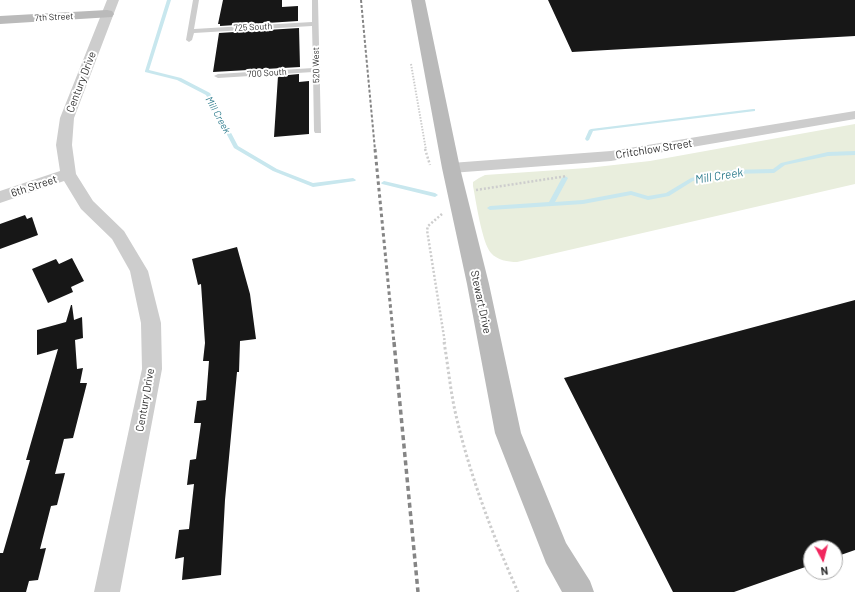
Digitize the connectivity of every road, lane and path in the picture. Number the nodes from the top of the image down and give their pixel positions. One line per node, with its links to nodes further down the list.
1 (196, 0): 7 (lane)
2 (315, 0): 6 (lane, 520 West)
3 (418, 0): 14 (street, Stewart Drive)
4 (110, 7): 5 (street, 7th Street); 15 (street, Century Drive)
5 (0, 20)
6 (316, 24): 7 (lane, 725 South); 10 (lane, 520 West)
7 (191, 31): 8 (lane)
8 (189, 40)
9 (411, 63): 14 (path)
10 (316, 70): 11 (lane, 700 South); 13 (lane, 520 West)
11 (218, 76)
12 (855, 115): 14 (street, Critchlow Street)
13 (318, 131)
14 (441, 168): 20 (street, Stewart Drive)
15 (68, 174): 16 (street, 6th Street); 18 (street, Century Drive)
16 (0, 197)
17 (444, 212): 19 (path)
18 (107, 592)
19 (518, 592)
20 (579, 592)

